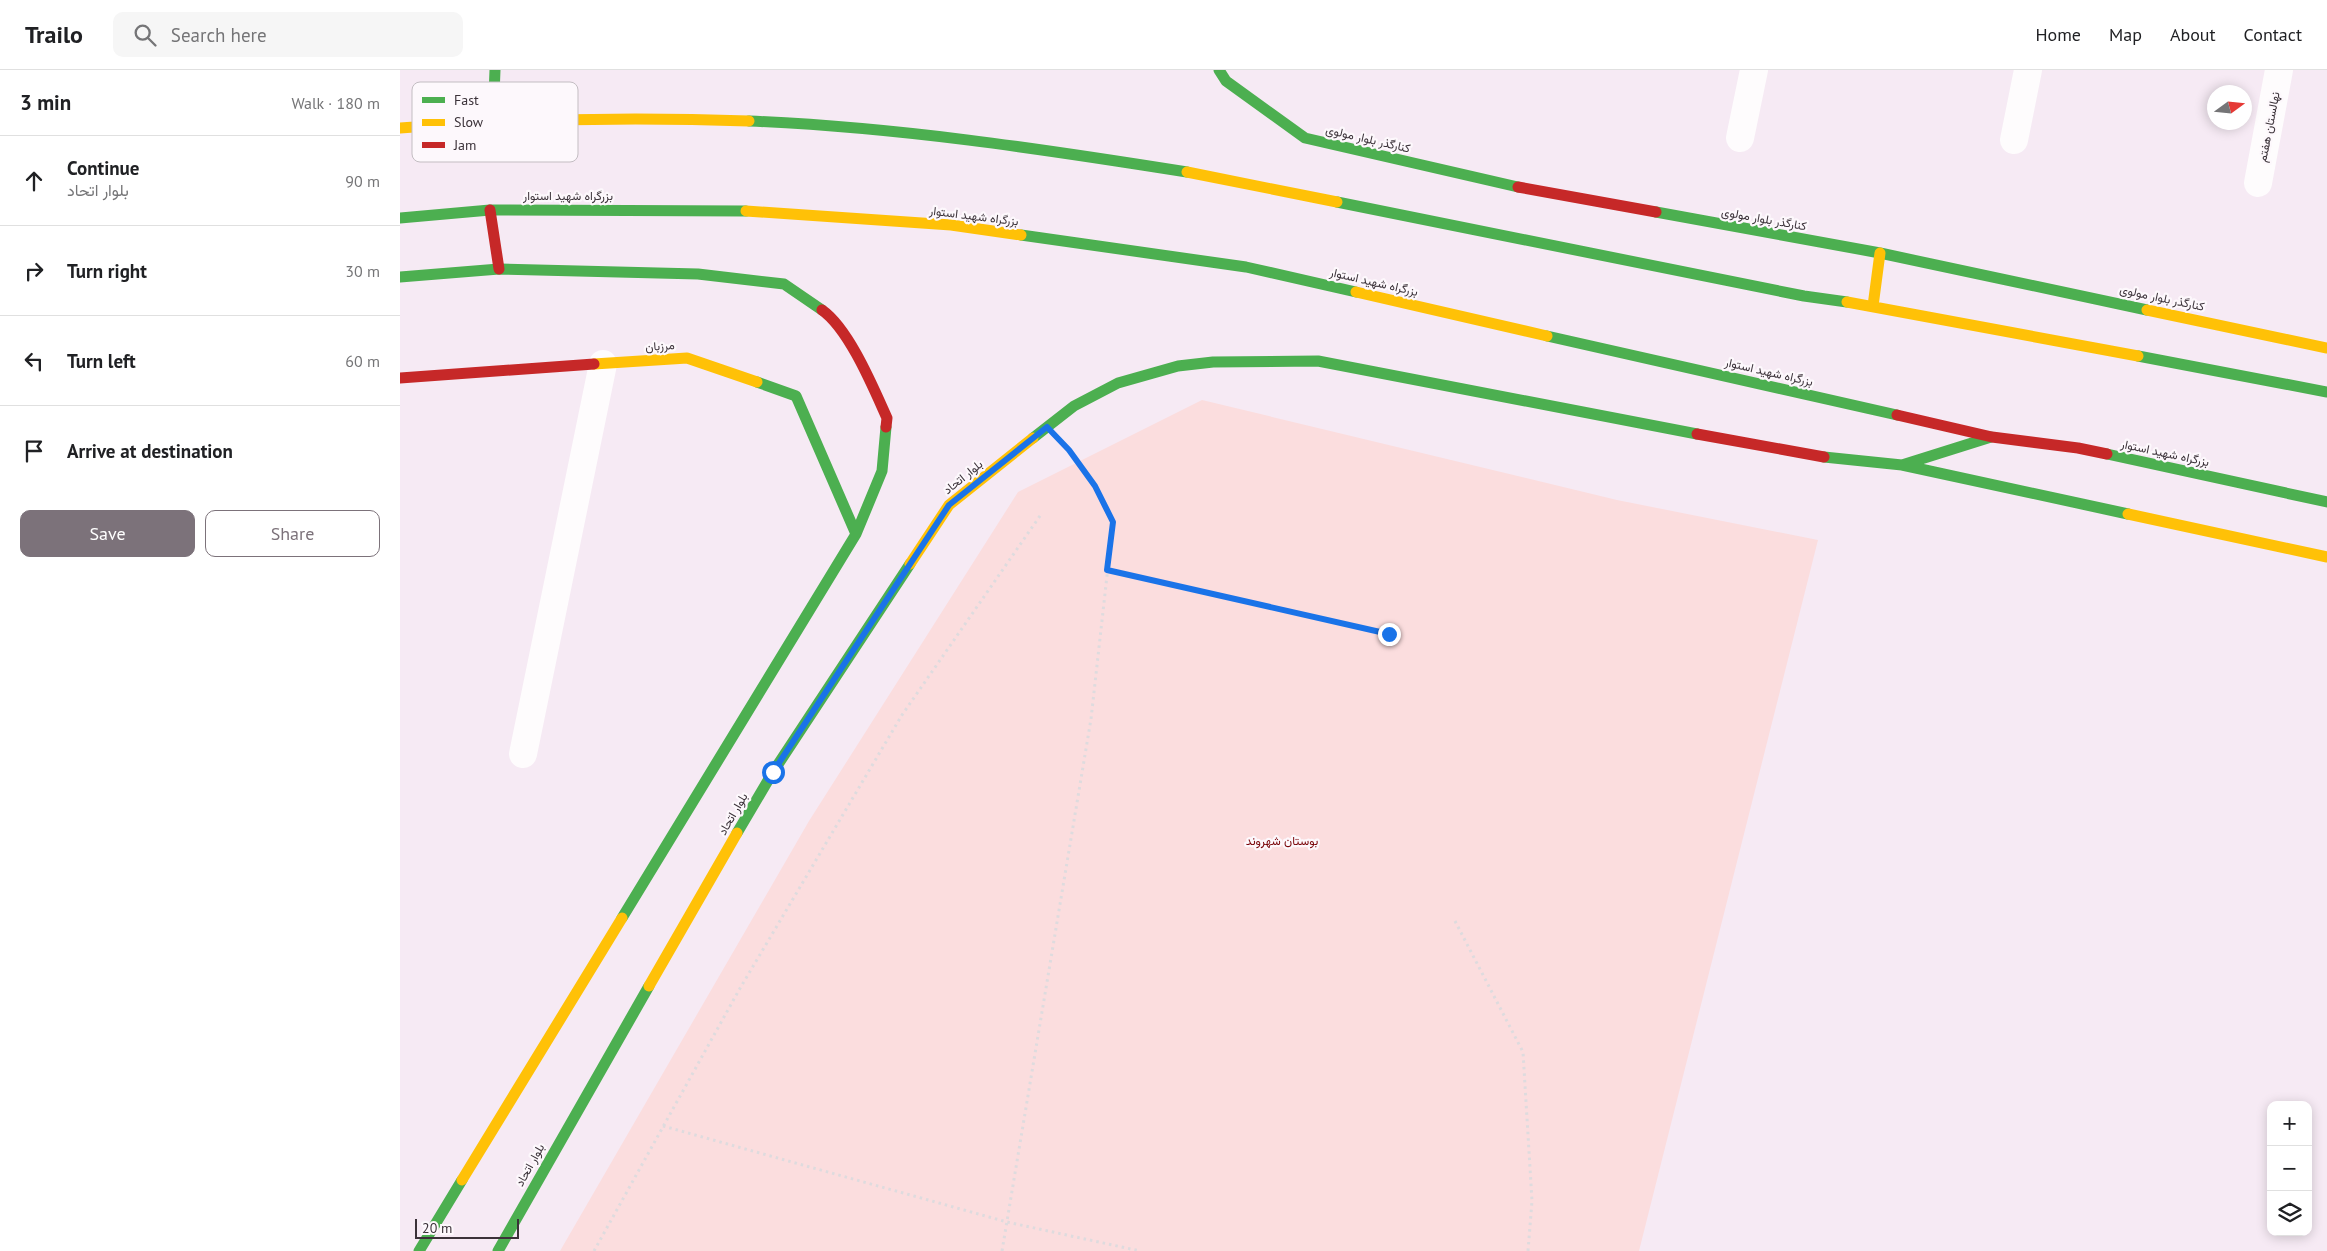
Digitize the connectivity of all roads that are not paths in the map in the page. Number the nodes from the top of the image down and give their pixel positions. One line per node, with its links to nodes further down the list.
1 (1220, 70): 11 (main road, کنارگذر بلوار مولوی)
2 (1754, 70): 6 (street)
3 (2028, 70): 7 (street)
4 (2279, 70): 8 (street, نهالستان هفتم)
5 (578, 119): 14 (main road)
6 (1740, 138)
7 (2014, 140)
8 (2258, 183)
9 (490, 210): 10 (main road, بزرگراه شهید استوار); 12 (main road); 19 (main road, بزرگراه شهید استوار)
10 (400, 218)
11 (1880, 253): 14 (main road); 15 (main road, کنارگذر بلوار مولوی)
12 (499, 268): 13 (main road); 22 (main road)
13 (400, 277)
14 (1873, 306): 18 (main road)
15 (2327, 348)
16 (602, 364): 17 (main road, مرزبان); 22 (main road, مرزبان); 24 (street)
17 (400, 378)
18 (2327, 392)
19 (1992, 437): 20 (main road); 21 (main road, بزرگراه شهید استوار)
20 (1902, 464): 23 (main road); 26 (main road, بلوار اتحاد)
21 (2327, 502)
22 (856, 534): 25 (main road)
23 (2327, 557)
24 (523, 754)
25 (419, 1251)
26 (498, 1251)

